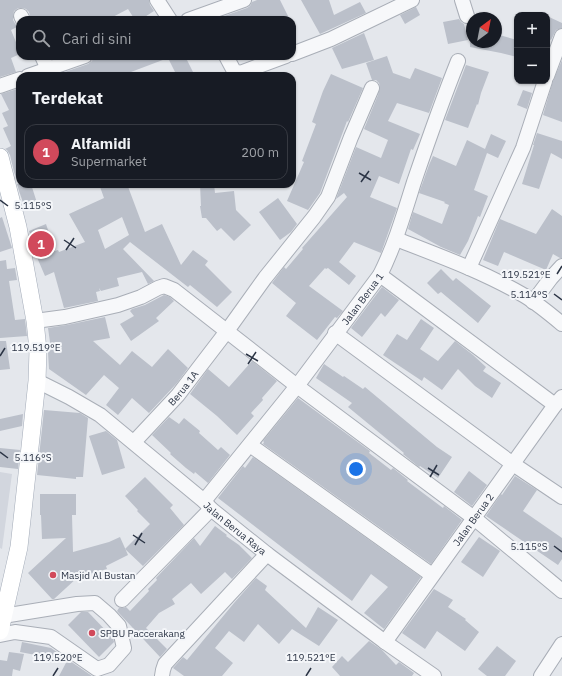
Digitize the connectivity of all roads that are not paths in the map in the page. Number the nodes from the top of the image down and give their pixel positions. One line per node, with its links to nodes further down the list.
1 (157, 0): 6 (street)
2 (244, 0): 7 (street)
3 (412, 0): 9 (street)
4 (462, 0): 5 (street)
5 (466, 13)
6 (167, 16)
7 (210, 16)
8 (562, 36): 15 (street)
9 (296, 53)
10 (44, 60): 16 (street)
11 (76, 60): 16 (street)
12 (228, 60): 17 (street)
13 (275, 60): 18 (street)
14 (458, 61): 24 (street, Jalan Berua 1)
15 (550, 68)
16 (50, 72)
17 (237, 72)
18 (243, 72)
19 (16, 80): 21 (street)
20 (544, 84): 26 (street)
21 (0, 86)
22 (372, 88): 31 (street, Berua 1A)
23 (0, 157): 29 (main road)
24 (396, 239): 26 (street); 27 (street, Jalan Berua 1)
25 (562, 266): 28 (street)
26 (469, 268): 28 (street)
27 (380, 275): 32 (street, Jalan Berua 1); 35 (street)
28 (533, 302): 30 (street)
29 (35, 321): 31 (street); 33 (main road)
30 (562, 324)
31 (227, 331): 34 (street); 36 (street, Berua 1A)
32 (335, 333): 34 (street, Jalan Berua 1); 38 (street)
33 (37, 382): 36 (street, Jalan Berua Raya); 46 (main road)
34 (297, 386): 37 (street, Jalan Berua 1); 41 (street)
35 (559, 401): 38 (street, Jalan Berua 2)
36 (134, 442): 40 (street, Jalan Berua Raya)
37 (250, 445): 40 (street, Jalan Berua 1); 43 (street)
38 (513, 464): 39 (street); 41 (street, Jalan Berua 2)
39 (562, 497)
40 (208, 505): 42 (street, Jalan Berua Raya); 45 (street, Jalan Berua 1)
41 (474, 518): 43 (street, Jalan Berua 2); 44 (street)
42 (267, 554): 48 (street, Jalan Berua Raya); 51 (street)
43 (432, 576): 48 (street, Jalan Berua 2)
44 (562, 591)
45 (122, 600)
46 (1, 621): 47 (street)
47 (0, 634)
48 (385, 642): 52 (street, Jalan Berua Raya)
49 (562, 644): 50 (street)
50 (556, 665): 53 (street)
51 (162, 676)
52 (434, 676)
53 (542, 676)

